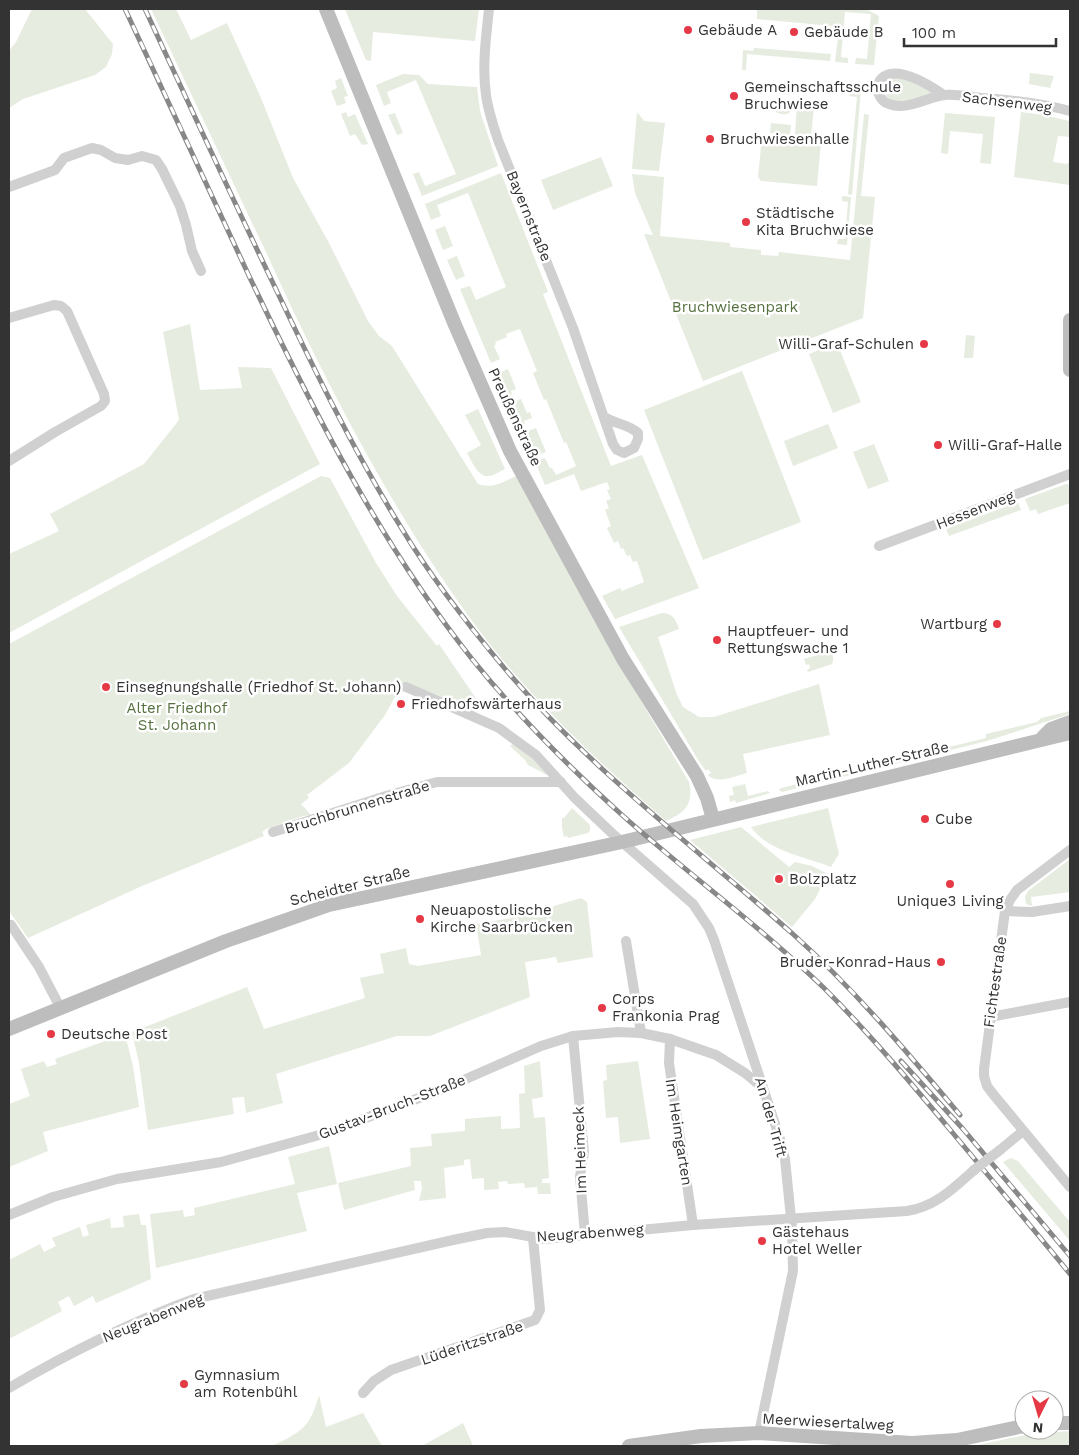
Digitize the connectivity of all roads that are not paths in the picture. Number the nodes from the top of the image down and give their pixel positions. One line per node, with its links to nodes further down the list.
1 (326, 9): 19 (main road, Preußenstraße)
2 (489, 9): 10 (street, Bayernstraße)
3 (944, 95): 3 (street, Sachsenweg); 4 (street, Sachsenweg)
4 (1070, 111)
5 (9, 187): 6 (street)
6 (201, 271)
7 (9, 318): 11 (street)
8 (1070, 320): 9 (main road)
9 (1070, 370)
10 (604, 417)
11 (9, 461)
12 (1070, 474): 13 (street, Hessenweg)
13 (879, 546)
14 (406, 687): 18 (street, An der Trift)
15 (1070, 722): 17 (main road, Martin-Luther-Straße)
16 (1070, 734): 17 (main road, Martin-Luther-Straße)
17 (1038, 741): 19 (main road, Martin-Luther-Straße)
18 (561, 782): 20 (street, Bruchbrunnenstraße); 21 (street, An der Trift)
19 (713, 819): 21 (main road, Scheidter Straße)
20 (273, 832)
21 (622, 842): 28 (main road, Scheidter Straße); 34 (street, An der Trift)
22 (1070, 850): 24 (street, Fichtestraße)
23 (1070, 906): 24 (street)
24 (1005, 911): 29 (street, Fichtestraße)
25 (9, 926): 28 (street)
26 (626, 941): 31 (street)
27 (1070, 1002): 29 (street)
28 (61, 1008): 30 (main road, Scheidter Straße)
29 (990, 1017): 35 (street, Fichtestraße)
30 (9, 1029)
31 (641, 1033): 32 (street, Gustav-Bruch-Straße); 33 (street, Gustav-Bruch-Straße)
32 (573, 1036): 37 (street, Gustav-Bruch-Straße); 40 (street, Im Heimeck)
33 (670, 1039): 34 (street, Gustav-Bruch-Straße); 39 (street, Im Heimgarten)
34 (764, 1089): 38 (street, An der Trift)
35 (1023, 1131): 36 (street, Fichtestraße); 38 (street, Neugrabenweg, bridge)
36 (1070, 1187)
37 (9, 1215)
38 (791, 1218): 39 (street, Neugrabenweg); 45 (street, An der Trift)
39 (693, 1225): 40 (street, Neugrabenweg)
40 (585, 1235): 41 (street, Neugrabenweg)
41 (533, 1238): 42 (street, Neugrabenweg); 43 (street, Lüderitzstraße)
42 (9, 1388)
43 (363, 1393)
44 (1014, 1428): 45 (main road, Meerwiesertalweg)
45 (759, 1433): 46 (main road, Meerwiesertalweg)
46 (629, 1446)

